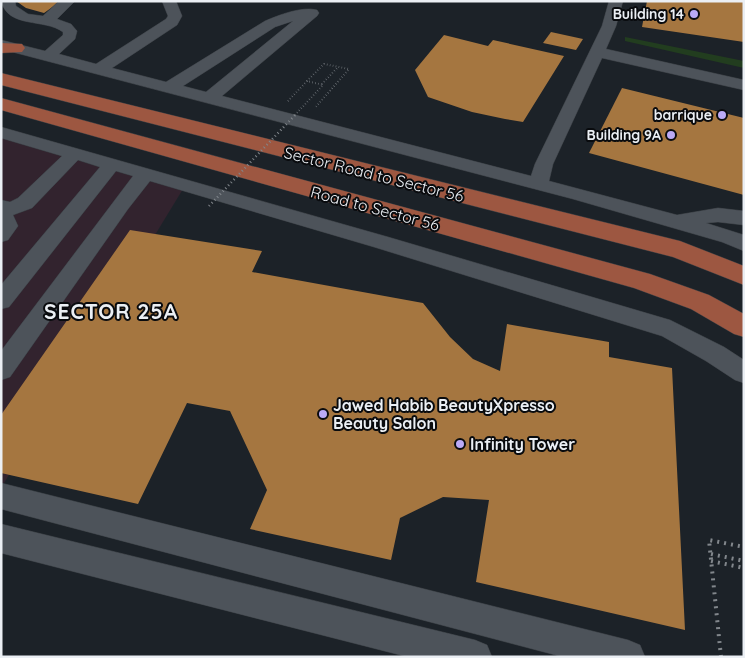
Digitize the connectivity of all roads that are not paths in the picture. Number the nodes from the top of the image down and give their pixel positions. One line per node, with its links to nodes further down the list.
1 (8, 1): 5 (street)
2 (68, 1): 5 (street)
3 (170, 1): 10 (street)
4 (616, 1): 7 (street)
5 (47, 20): 8 (street)
6 (6, 46): 8 (street)
7 (596, 52): 12 (street); 21 (street)
8 (49, 56): 10 (street)
9 (1, 61): 16 (street)
10 (99, 69): 13 (street)
11 (1, 78): 26 (main road, Sector Road to Sector 56)
12 (744, 84)
13 (170, 87): 14 (street); 14 (street)
14 (211, 97): 16 (street)
15 (1, 104): 28 (main road, Road to Sector 56)
16 (274, 115): 21 (street)
17 (1, 132): 18 (street)
18 (74, 154): 19 (street); 22 (street)
19 (111, 165): 20 (street); 27 (street)
20 (146, 173): 29 (street); 30 (street)
21 (538, 184): 24 (street)
22 (3, 217)
23 (744, 218): 24 (street)
24 (673, 221): 25 (street)
25 (744, 244)
26 (744, 276)
27 (1, 301)
28 (744, 327)
29 (1, 370)
30 (744, 373)
31 (1, 496): 34 (street)
32 (1, 538): 33 (street)
33 (475, 657)
34 (628, 657)

